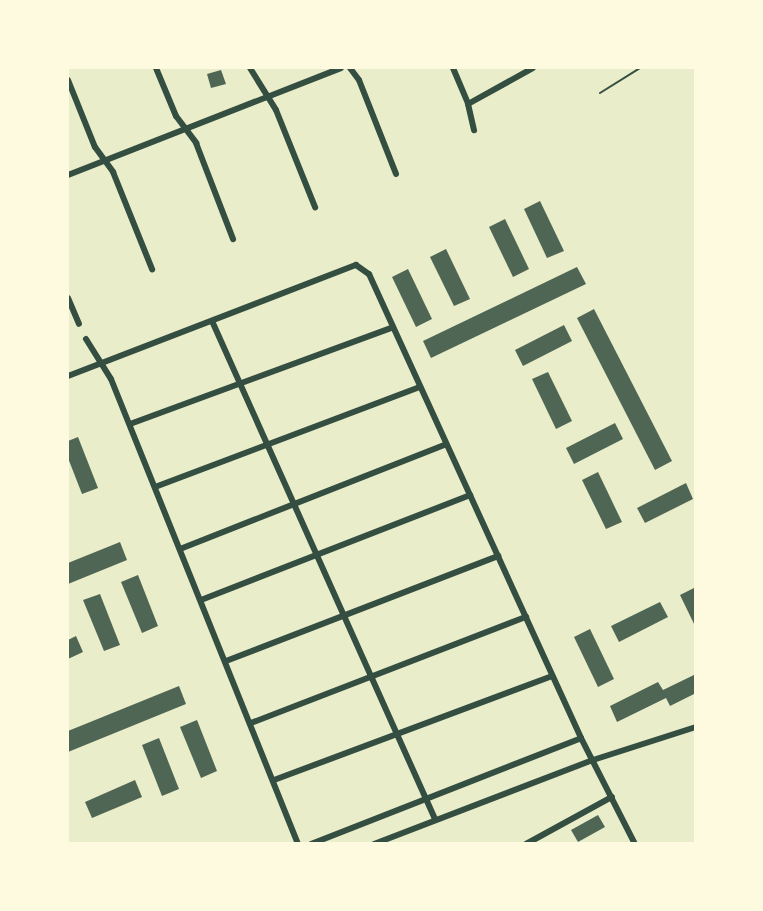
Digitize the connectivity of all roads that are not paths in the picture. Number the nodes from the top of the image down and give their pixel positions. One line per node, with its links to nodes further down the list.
1 (156, 68): 10 (street)
2 (250, 68): 8 (street)
3 (341, 68): 8 (street)
4 (350, 68): 13 (street)
5 (453, 68): 9 (street)
6 (533, 68): 9 (street)
7 (68, 80): 12 (street)
8 (266, 97): 10 (street); 15 (street)
9 (468, 104): 11 (street)
10 (185, 129): 12 (street); 16 (street)
11 (474, 130)
12 (105, 160): 14 (street); 17 (street)
13 (396, 174)
14 (68, 175)
15 (315, 207)
16 (233, 239)
17 (152, 269)
18 (68, 298): 20 (street)
19 (212, 321): 21 (street); 23 (street); 25 (street)
20 (79, 324)
21 (393, 327): 25 (street); 26 (street)
22 (86, 339): 23 (street)
23 (104, 362): 24 (street); 27 (street)
24 (68, 375)
25 (240, 383): 27 (street); 28 (street)
26 (420, 387): 28 (street); 29 (street)
27 (130, 424): 30 (street)
28 (267, 444): 30 (street); 32 (street)
29 (446, 444): 31 (street); 32 (street)
30 (155, 487): 33 (street)
31 (470, 495): 34 (street); 35 (street)
32 (294, 504): 33 (street); 34 (street)
33 (180, 549): 36 (street)
34 (317, 555): 36 (street); 37 (street)
35 (498, 556): 37 (street); 38 (street)
36 (201, 600): 39 (street)
37 (344, 615): 39 (street); 40 (street)
38 (526, 617): 40 (street); 41 (street)
39 (226, 661): 42 (street)
40 (372, 676): 42 (street); 44 (street)
41 (552, 676): 44 (street); 45 (street)
42 (250, 723): 47 (street)
43 (696, 727): 46 (street)
44 (397, 734): 47 (street); 49 (street)
45 (581, 738): 46 (street); 49 (street)
46 (593, 760): 48 (street); 50 (street)
47 (274, 780): 51 (street)
48 (612, 797): 54 (street); 55 (street)
49 (427, 799): 50 (street); 52 (street)
50 (435, 819): 53 (street)
51 (298, 843)
52 (312, 843)
53 (374, 843)
54 (526, 843)
55 (635, 843)

